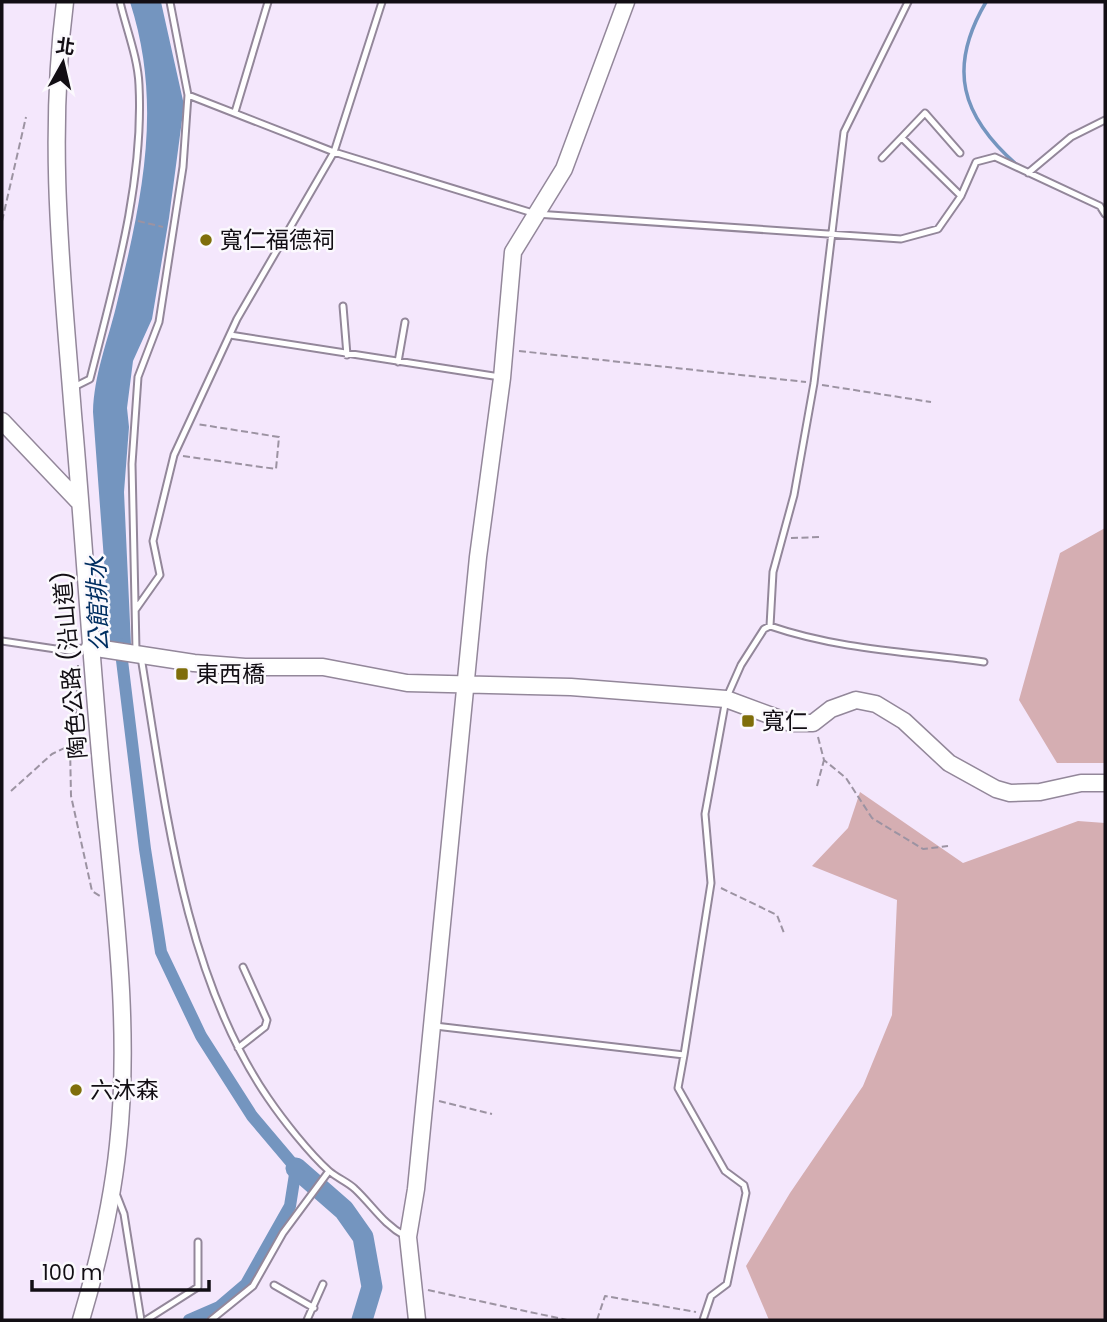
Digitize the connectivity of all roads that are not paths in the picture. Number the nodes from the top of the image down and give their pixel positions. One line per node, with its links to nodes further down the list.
1 (65, 2): 26 (street, 陶色公路 (沿山道))
2 (120, 2): 26 (lane)
3 (170, 2): 8 (lane)
4 (268, 2): 9 (lane)
5 (382, 2): 12 (lane)
6 (626, 2): 17 (street)
7 (908, 2): 19 (lane)
8 (188, 95): 9 (lane); 29 (lane)
9 (234, 112): 12 (lane)
10 (1105, 120): 15 (lane)
11 (902, 138): 13 (lane); 14 (lane); 16 (lane)
12 (334, 152): 17 (lane); 22 (lane)
13 (960, 153)
14 (882, 158)
15 (1028, 173): 16 (lane); 18 (lane)
16 (961, 196): 19 (lane)
17 (536, 214): 19 (lane); 25 (street)
18 (1105, 214)
19 (830, 235): 30 (lane)
20 (343, 306): 23 (lane)
21 (405, 323): 24 (lane)
22 (230, 335): 23 (lane); 29 (lane)
23 (347, 355): 24 (lane)
24 (398, 362): 25 (lane)
25 (502, 378): 35 (street)
26 (71, 388): 28 (street, 陶色公路 (沿山道))
27 (2, 421): 28 (street)
28 (80, 503): 32 (street, 陶色公路 (沿山道))
29 (134, 611): 33 (lane)
30 (770, 626): 34 (lane); 36 (lane)
31 (2, 641): 32 (lane)
32 (90, 647): 33 (street); 43 (street, 陶色公路 (沿山道))
33 (141, 654): 35 (street); 40 (lane)
34 (984, 662)
35 (467, 684): 36 (street); 39 (street)
36 (726, 699): 37 (street); 41 (lane)
37 (1105, 783)
38 (243, 967): 40 (lane)
39 (430, 1025): 41 (lane); 44 (street)
40 (238, 1048): 42 (lane)
41 (684, 1055): 49 (lane)
42 (329, 1171): 44 (lane); 52 (lane)
43 (113, 1187): 50 (street, 陶色公路 (沿山道)); 51 (lane)
44 (408, 1237): 54 (street)
45 (198, 1242): 51 (lane)
46 (323, 1284): 48 (lane)
47 (274, 1285): 48 (lane)
48 (314, 1308): 53 (lane)
49 (704, 1317)
50 (81, 1320)
51 (144, 1320)
52 (211, 1320)
53 (307, 1320)
54 (417, 1320)

